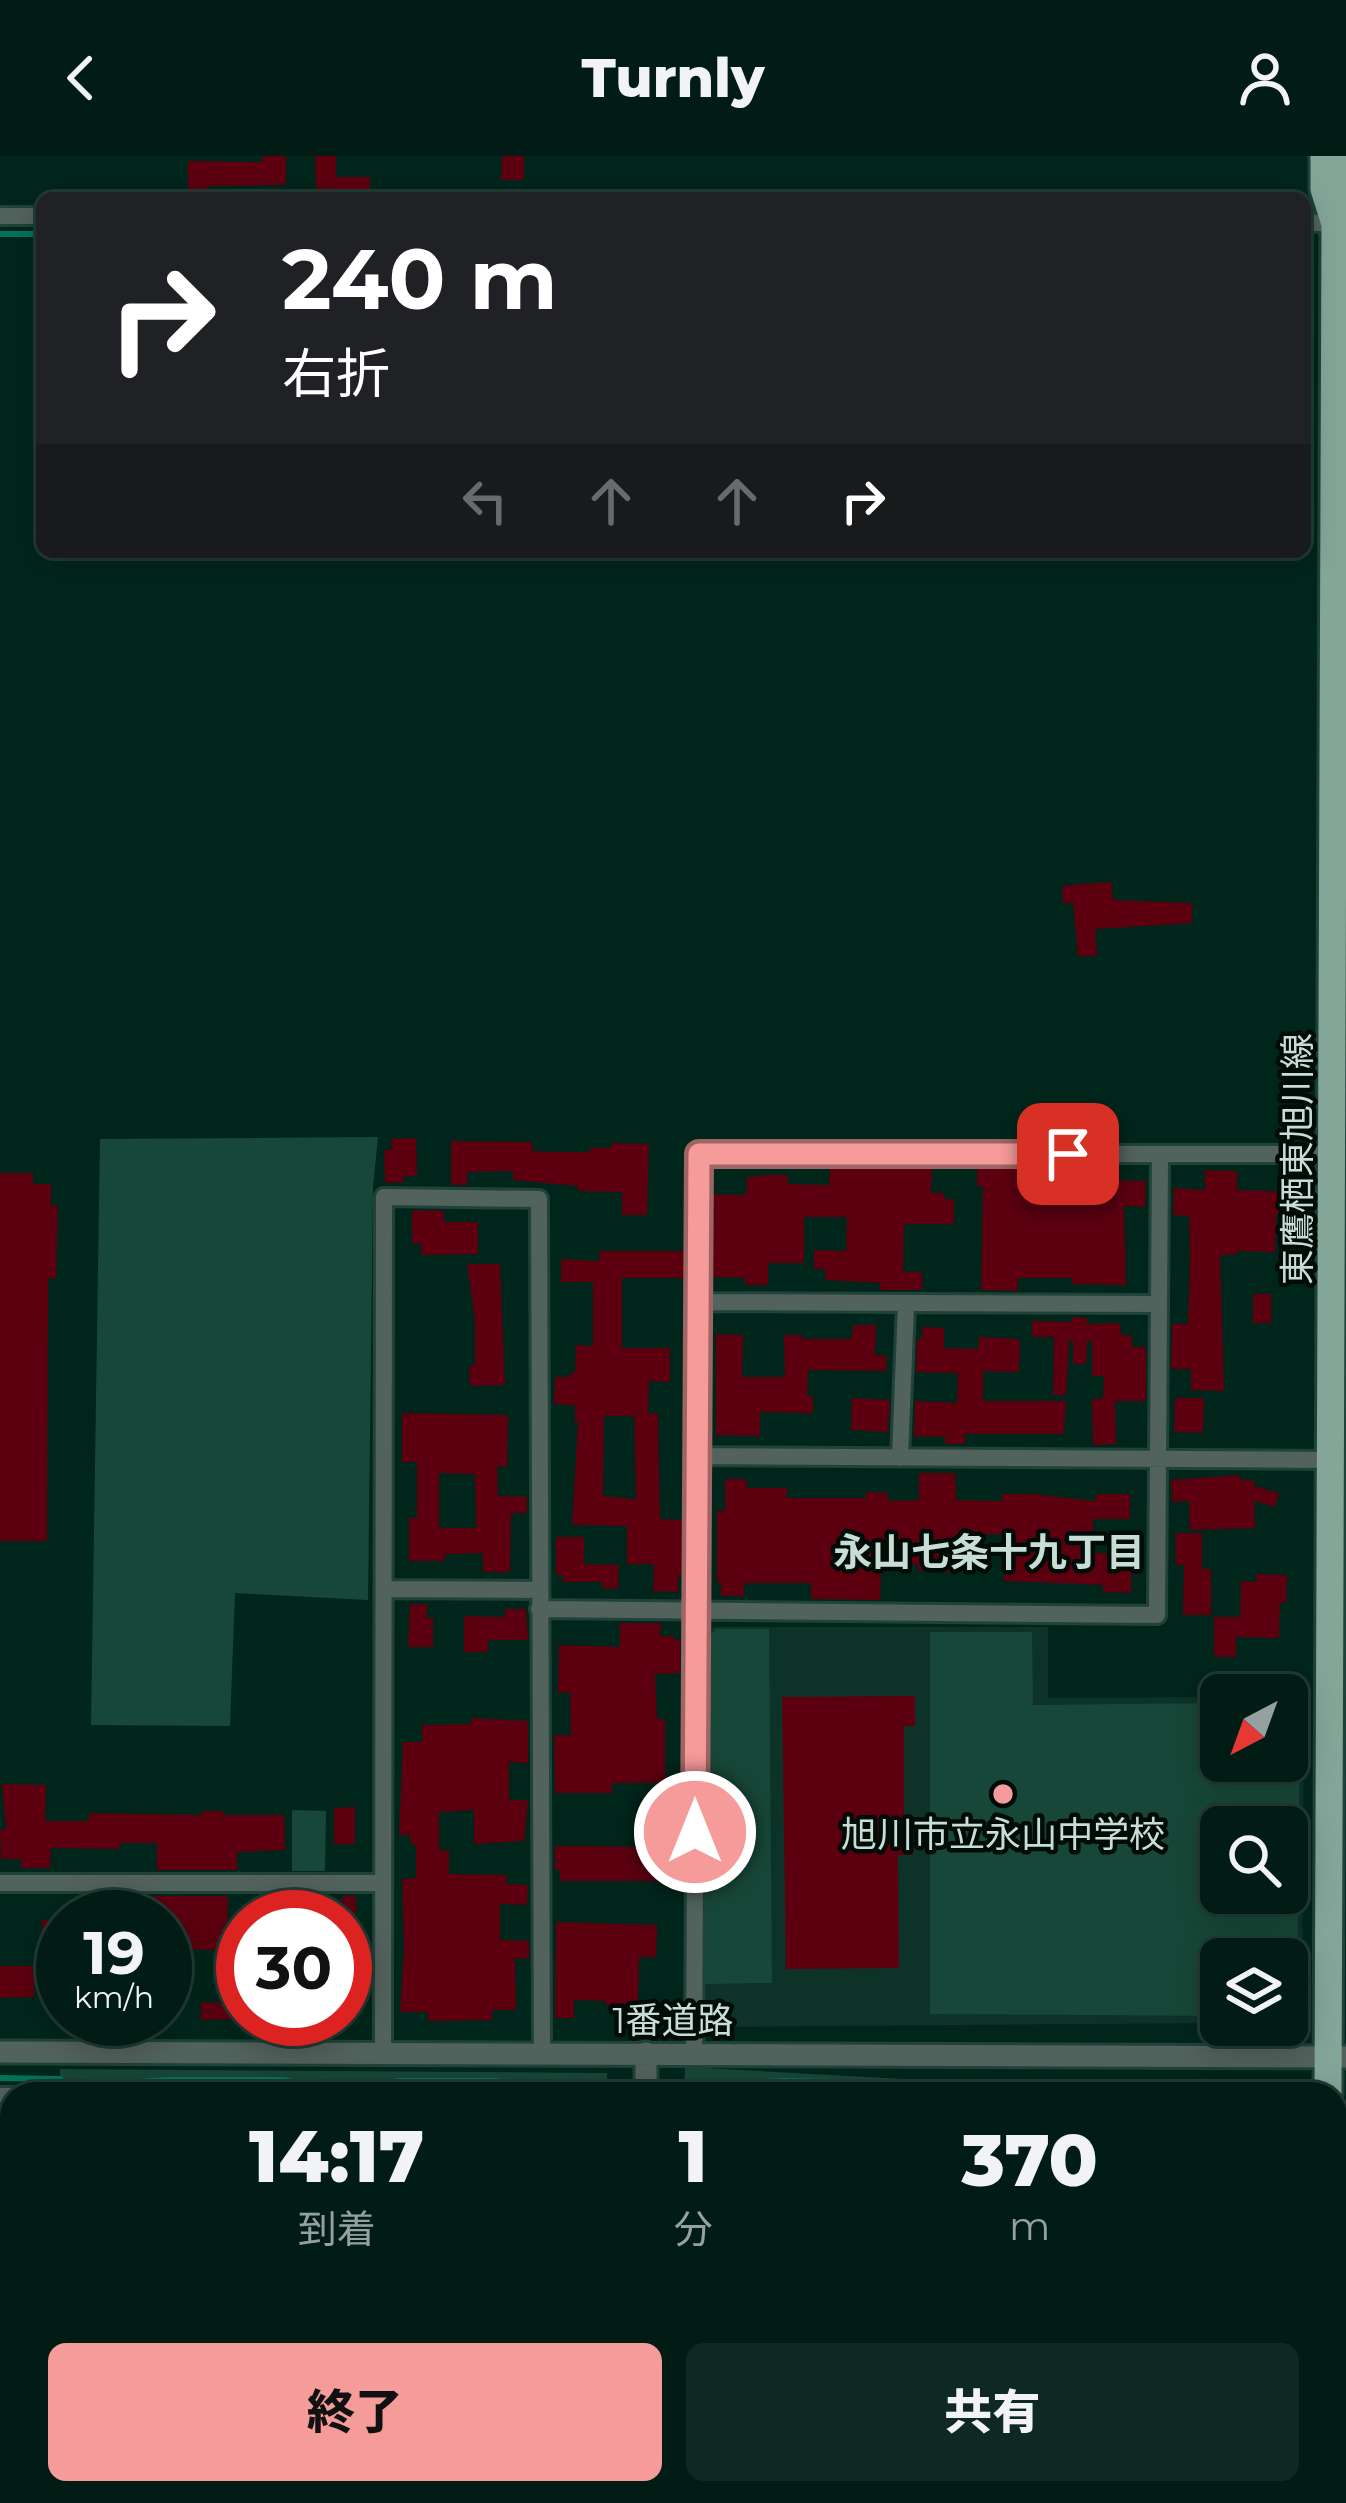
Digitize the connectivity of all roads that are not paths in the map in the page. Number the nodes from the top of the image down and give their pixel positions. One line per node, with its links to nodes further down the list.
1 (1324, 156): 6 (main road, 東鷹栖東旭川線)
2 (1346, 156): 6 (main road, 東鷹栖東旭川線)
3 (0, 216): 4 (street)
4 (36, 216)
5 (1311, 222): 6 (street)
6 (1341, 225): 8 (main road, 東鷹栖東旭川線)
7 (1160, 1154): 8 (street); 9 (street); 11 (street)
8 (1334, 1154): 15 (main road, 東鷹栖東旭川線)
9 (698, 1302): 10 (street); 12 (street)
10 (906, 1304): 11 (street); 13 (street)
11 (1159, 1304): 14 (street)
12 (698, 1456): 13 (street); 20 (street)
13 (900, 1458): 14 (street)
14 (1158, 1460): 15 (street); 20 (street)
15 (1332, 1460): 18 (main road, 東鷹栖東旭川線)
16 (384, 1589): 17 (street); 17 (street); 22 (street)
17 (539, 1590): 19 (street)
18 (1340, 1593): 28 (main road, 東鷹栖東旭川線)
19 (539, 1610): 20 (street); 27 (street)
20 (697, 1611): 25 (street)
21 (0, 1883): 22 (street)
22 (383, 1883): 26 (street)
23 (0, 2052): 26 (street, 1番道路)
24 (646, 2053): 25 (street, 1番道路); 27 (street, 1番道路); 29 (street)
25 (694, 2053): 28 (street, 1番道路)
26 (383, 2054): 27 (street, 1番道路)
27 (542, 2054)
28 (1338, 2057)
29 (646, 2082)

